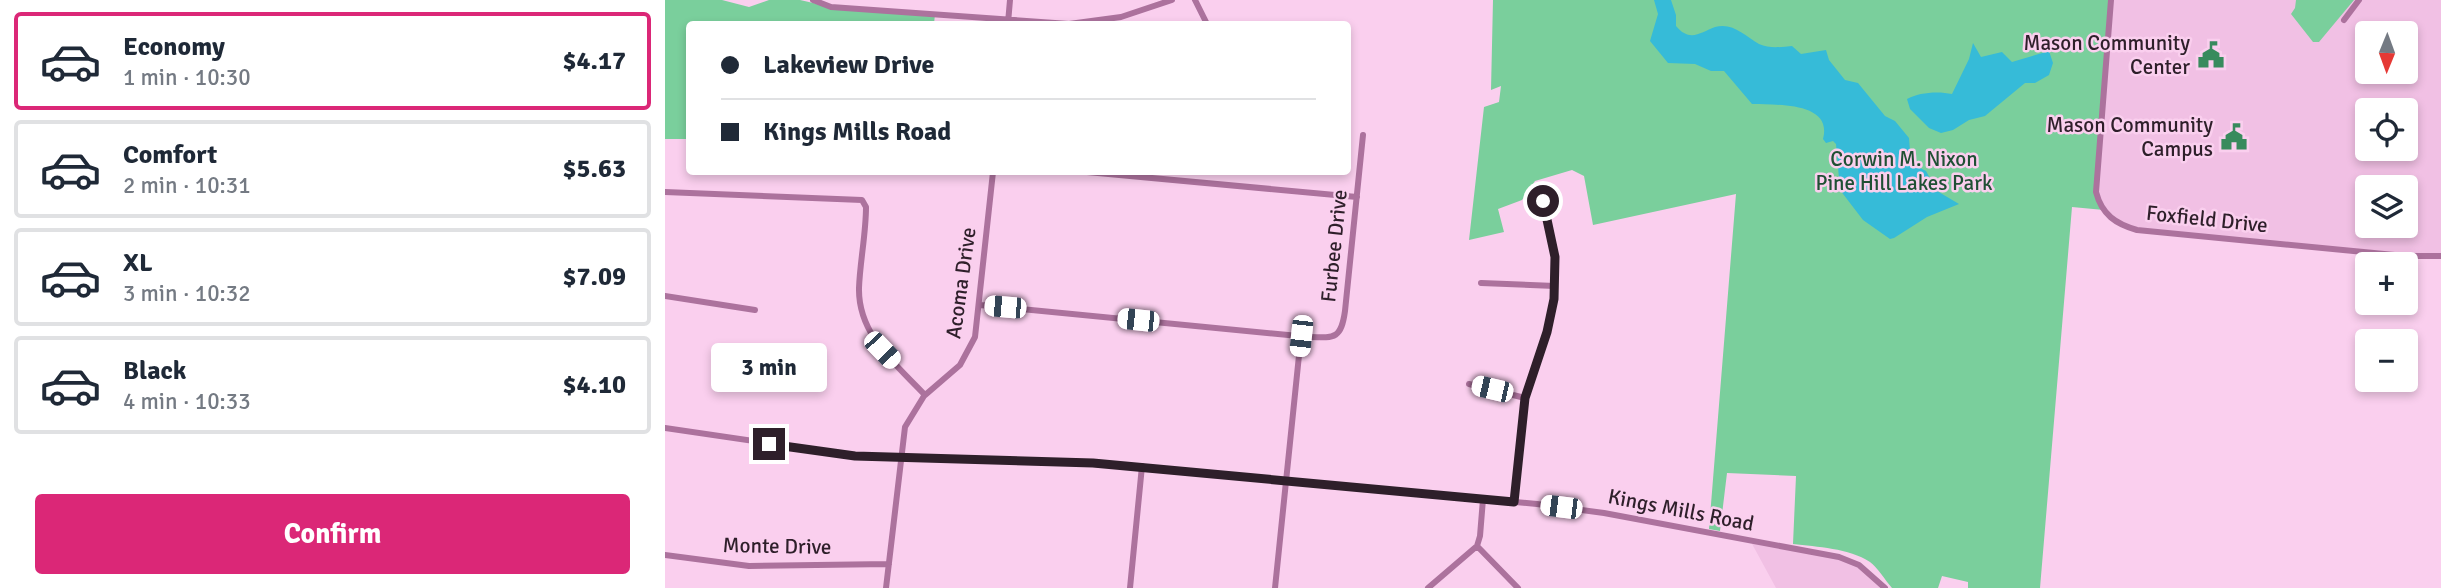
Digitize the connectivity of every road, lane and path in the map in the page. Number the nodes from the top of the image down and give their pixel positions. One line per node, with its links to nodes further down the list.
1 (813, 0): 8 (street)
2 (1010, 0): 11 (street)
3 (1172, 0): 12 (street)
4 (1195, 0): 13 (street)
5 (2111, 0): 20 (street, Foxfield Drive)
6 (2359, 0): 9 (street)
7 (885, 1): 8 (street)
8 (890, 10): 10 (street)
9 (2344, 20)
10 (990, 21)
11 (1008, 21)
12 (1095, 21)
13 (1206, 21)
14 (1363, 135): 18 (street, Furbee Drive)
15 (993, 175): 24 (street, Acoma Drive)
16 (1119, 175): 18 (street)
17 (665, 192): 28 (street)
18 (1357, 197): 26 (street, Furbee Drive)
19 (1543, 201): 22 (street)
20 (2441, 256)
21 (1481, 283): 22 (street)
22 (1555, 285): 29 (street)
23 (665, 296): 25 (street)
24 (979, 305): 26 (street, Furbee Drive); 28 (street, Acoma Drive)
25 (755, 310)
26 (1301, 336): 33 (street)
27 (1469, 384): 29 (street)
28 (925, 395): 31 (street, Acoma Drive)
29 (1525, 398): 35 (street)
30 (665, 428): 31 (street, Kings Mills Road)
31 (901, 458): 32 (street, Kings Mills Road); 38 (street, Acoma Drive)
32 (1142, 466): 33 (street, Kings Mills Road); 40 (street)
33 (1285, 481): 34 (street, Kings Mills Road); 41 (street)
34 (1483, 499): 35 (street, Kings Mills Road); 36 (street)
35 (1514, 502): 44 (street, Kings Mills Road)
36 (1477, 545): 42 (street); 43 (street)
37 (665, 555): 38 (street, Monte Drive)
38 (889, 564): 39 (street, Acoma Drive)
39 (886, 588)
40 (1130, 588)
41 (1275, 588)
42 (1428, 588)
43 (1518, 588)
44 (1885, 588)

